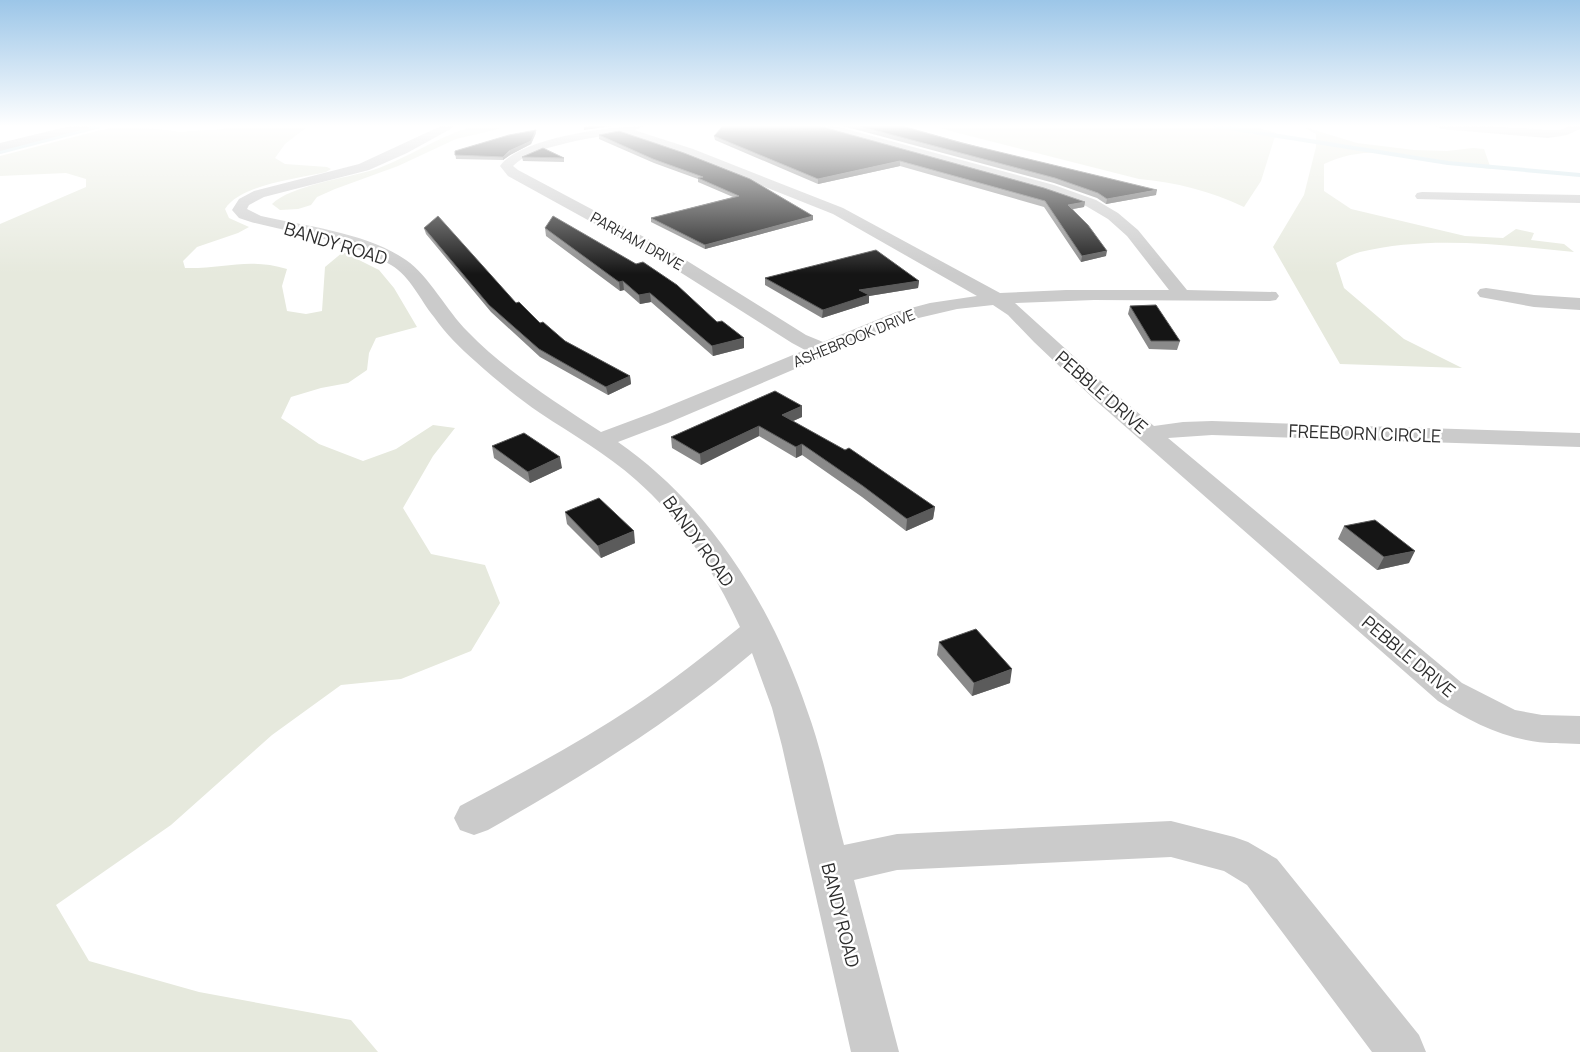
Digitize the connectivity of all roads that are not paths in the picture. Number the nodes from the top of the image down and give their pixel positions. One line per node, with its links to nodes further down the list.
1 (331, 175): 14 (street, BANDY ROAD)
2 (515, 175): 12 (street, PARHAM DRIVE)
3 (747, 175): 10 (street, PEBBLE DRIVE)
4 (1002, 175): 8 (street)
5 (1422, 196): 6 (street)
6 (1580, 199)
7 (1486, 293): 11 (street)
8 (1182, 296): 9 (street, ASHEBROOK DRIVE); 10 (street, ASHEBROOK DRIVE)
9 (1270, 296)
10 (995, 298): 12 (street, ASHEBROOK DRIVE); 13 (street, PEBBLE DRIVE)
11 (1580, 304)
12 (823, 350): 14 (street, ASHEBROOK DRIVE)
13 (1150, 434): 15 (street, FREEBORN CIRCLE); 17 (street, PEBBLE DRIVE)
14 (601, 440): 16 (street, BANDY ROAD)
15 (1580, 440)
16 (758, 630): 18 (street); 19 (street, BANDY ROAD)
17 (1580, 730)
18 (474, 818)
19 (830, 867): 20 (street, BANDY ROAD); 21 (street)
20 (875, 1052)
21 (1402, 1052)

